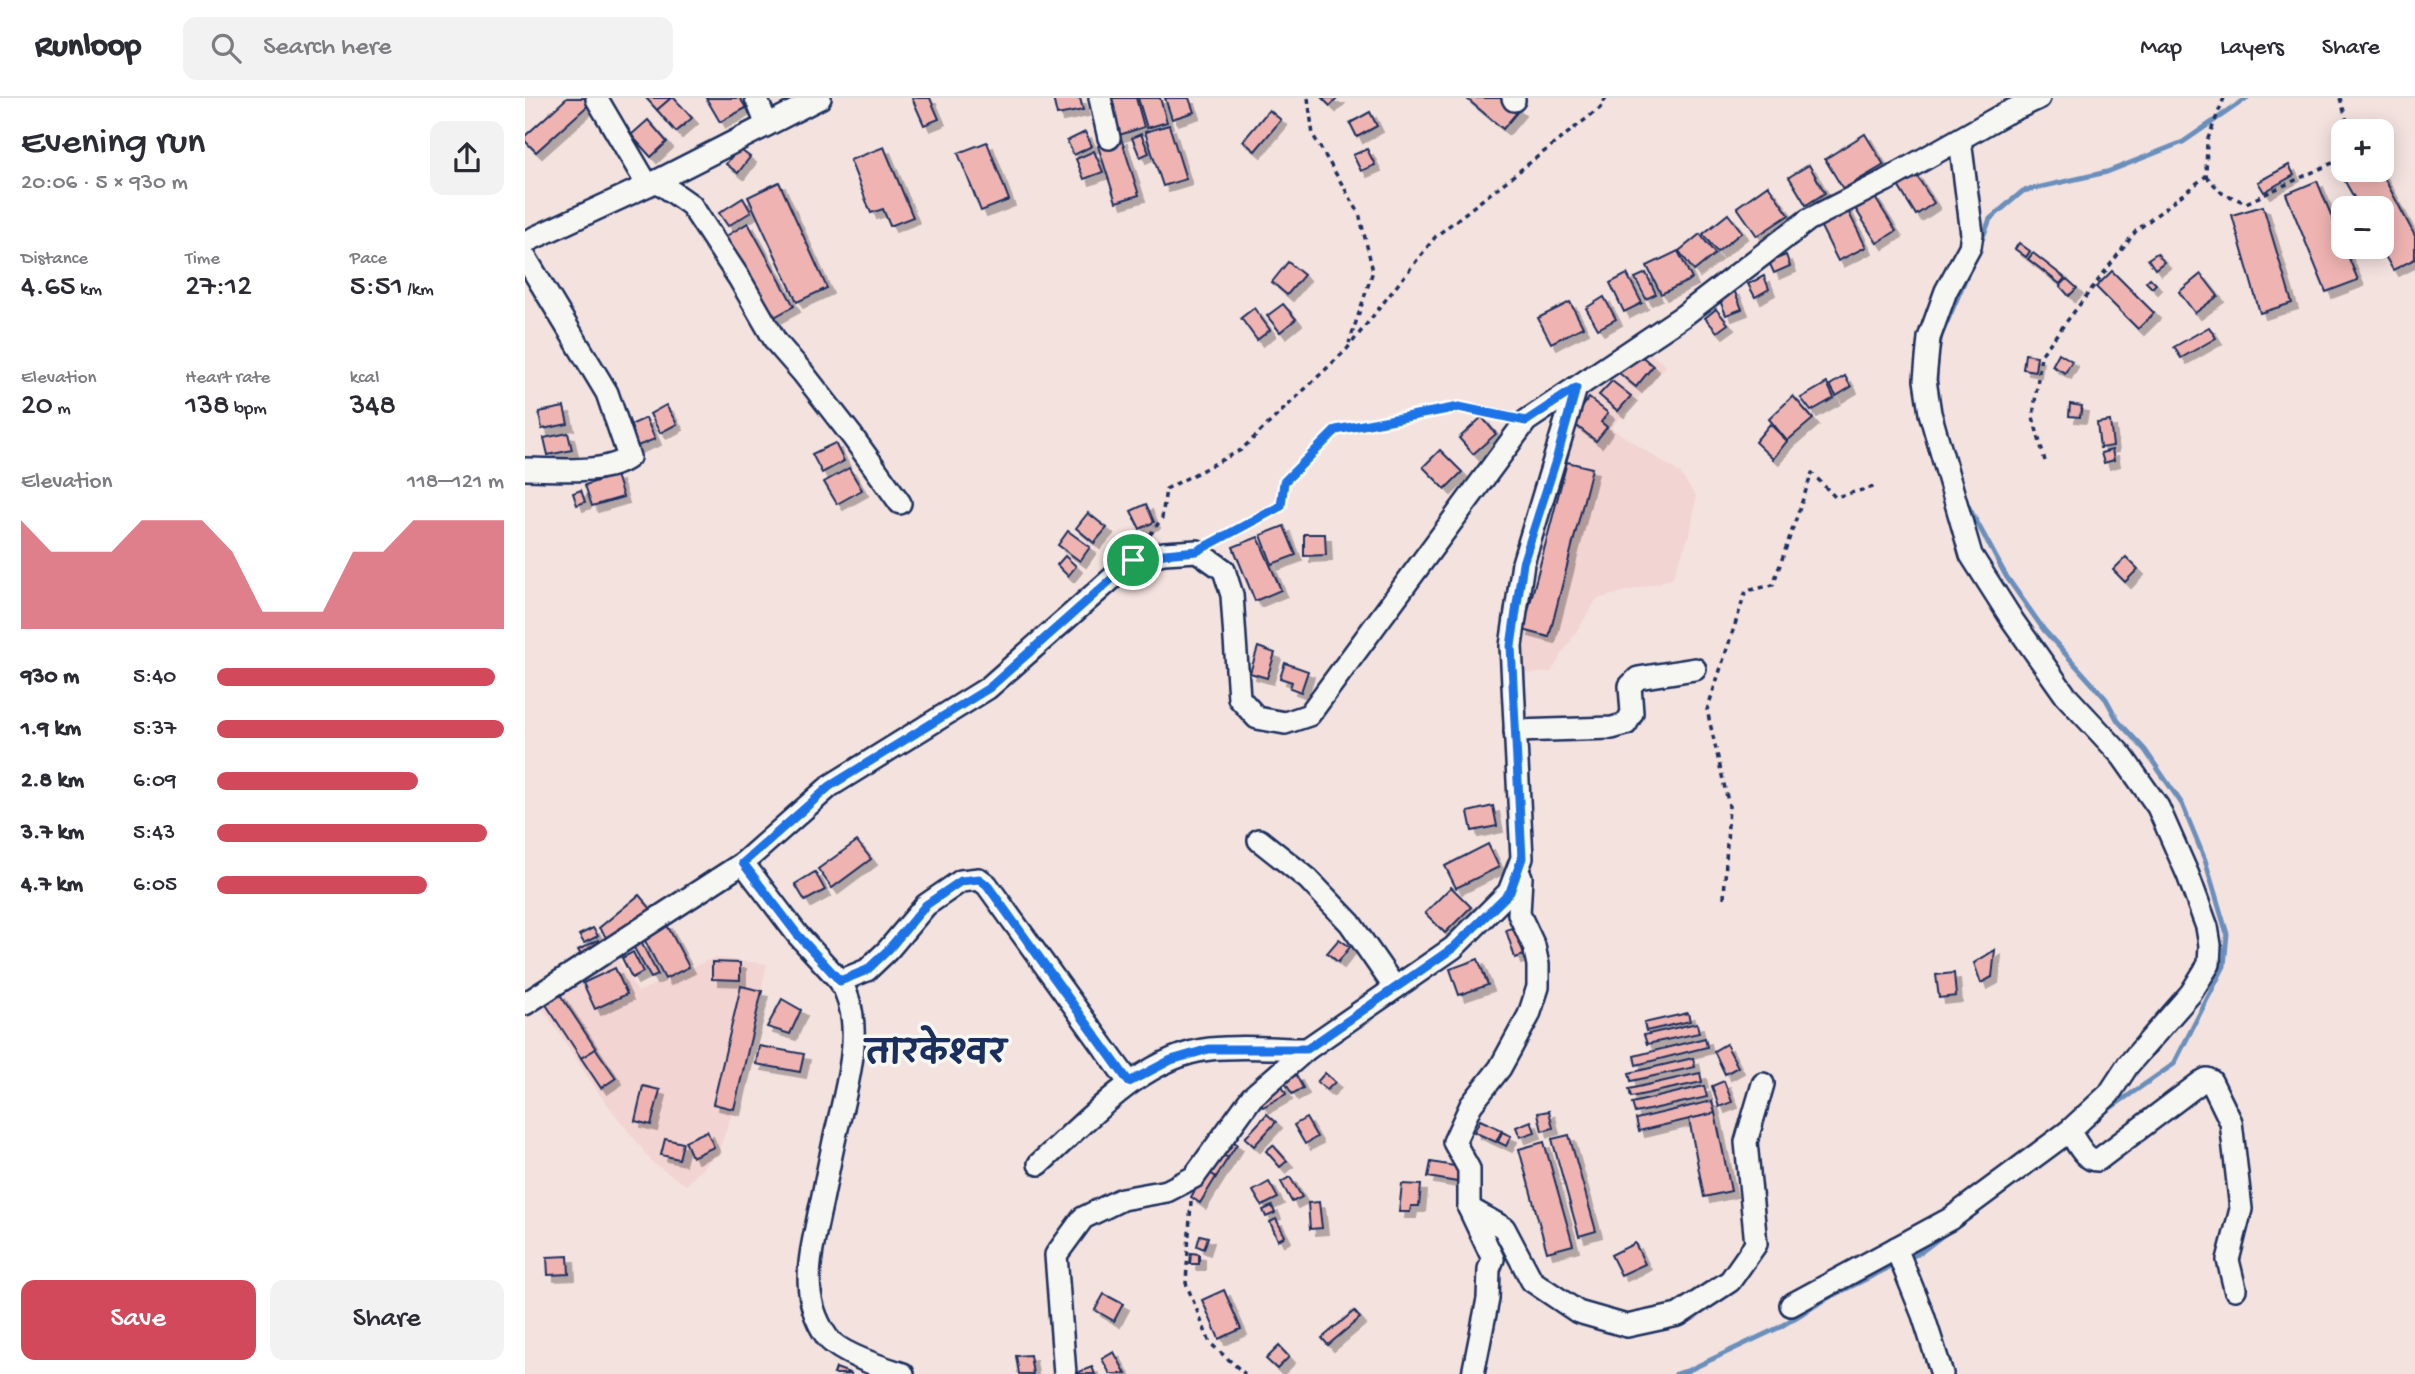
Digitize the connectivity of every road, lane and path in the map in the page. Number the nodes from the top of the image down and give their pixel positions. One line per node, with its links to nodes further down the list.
1 (756, 98): 11 (street)
2 (820, 98): 11 (street)
3 (1100, 98): 12 (street)
4 (1308, 98): 19 (path)
5 (1606, 98): 19 (path)
6 (2039, 98): 13 (street)
7 (2224, 98): 15 (path)
8 (2340, 98): 10 (path)
9 (597, 99): 16 (street)
10 (2346, 119)
11 (767, 125): 16 (street)
12 (1109, 138)
13 (1960, 140): 20 (street); 40 (street)
14 (2331, 164): 15 (path)
15 (2206, 176): 22 (path)
16 (652, 182): 17 (street); 25 (street)
17 (525, 242)
18 (525, 257): 23 (street)
19 (1347, 349): 27 (path)
20 (1576, 388): 21 (street); 29 (street)
21 (1526, 421): 26 (path); 26 (street)
22 (2045, 461)
23 (525, 469)
24 (1874, 487): 33 (path)
25 (899, 503)
26 (1197, 551): 27 (street)
27 (1133, 560): 32 (street)
28 (1695, 669): 29 (street)
29 (1515, 731): 31 (street)
30 (1259, 839): 35 (street)
31 (1522, 858): 35 (street); 43 (street)
32 (743, 863): 34 (street); 36 (street)
33 (1724, 898)
34 (840, 981): 38 (street); 47 (street)
35 (1395, 988): 37 (street)
36 (525, 1004)
37 (1307, 1049): 38 (street); 42 (street)
38 (1129, 1082): 41 (street)
39 (1763, 1084): 43 (street)
40 (2069, 1131): 44 (street); 45 (street)
41 (1039, 1164)
42 (1194, 1178): 48 (street); 49 (path)
43 (1469, 1208): 50 (street)
44 (1896, 1248): 46 (street); 51 (street)
45 (2235, 1289)
46 (1791, 1305)
47 (902, 1374)
48 (1065, 1374)
49 (1245, 1374)
50 (1473, 1374)
51 (1942, 1374)

